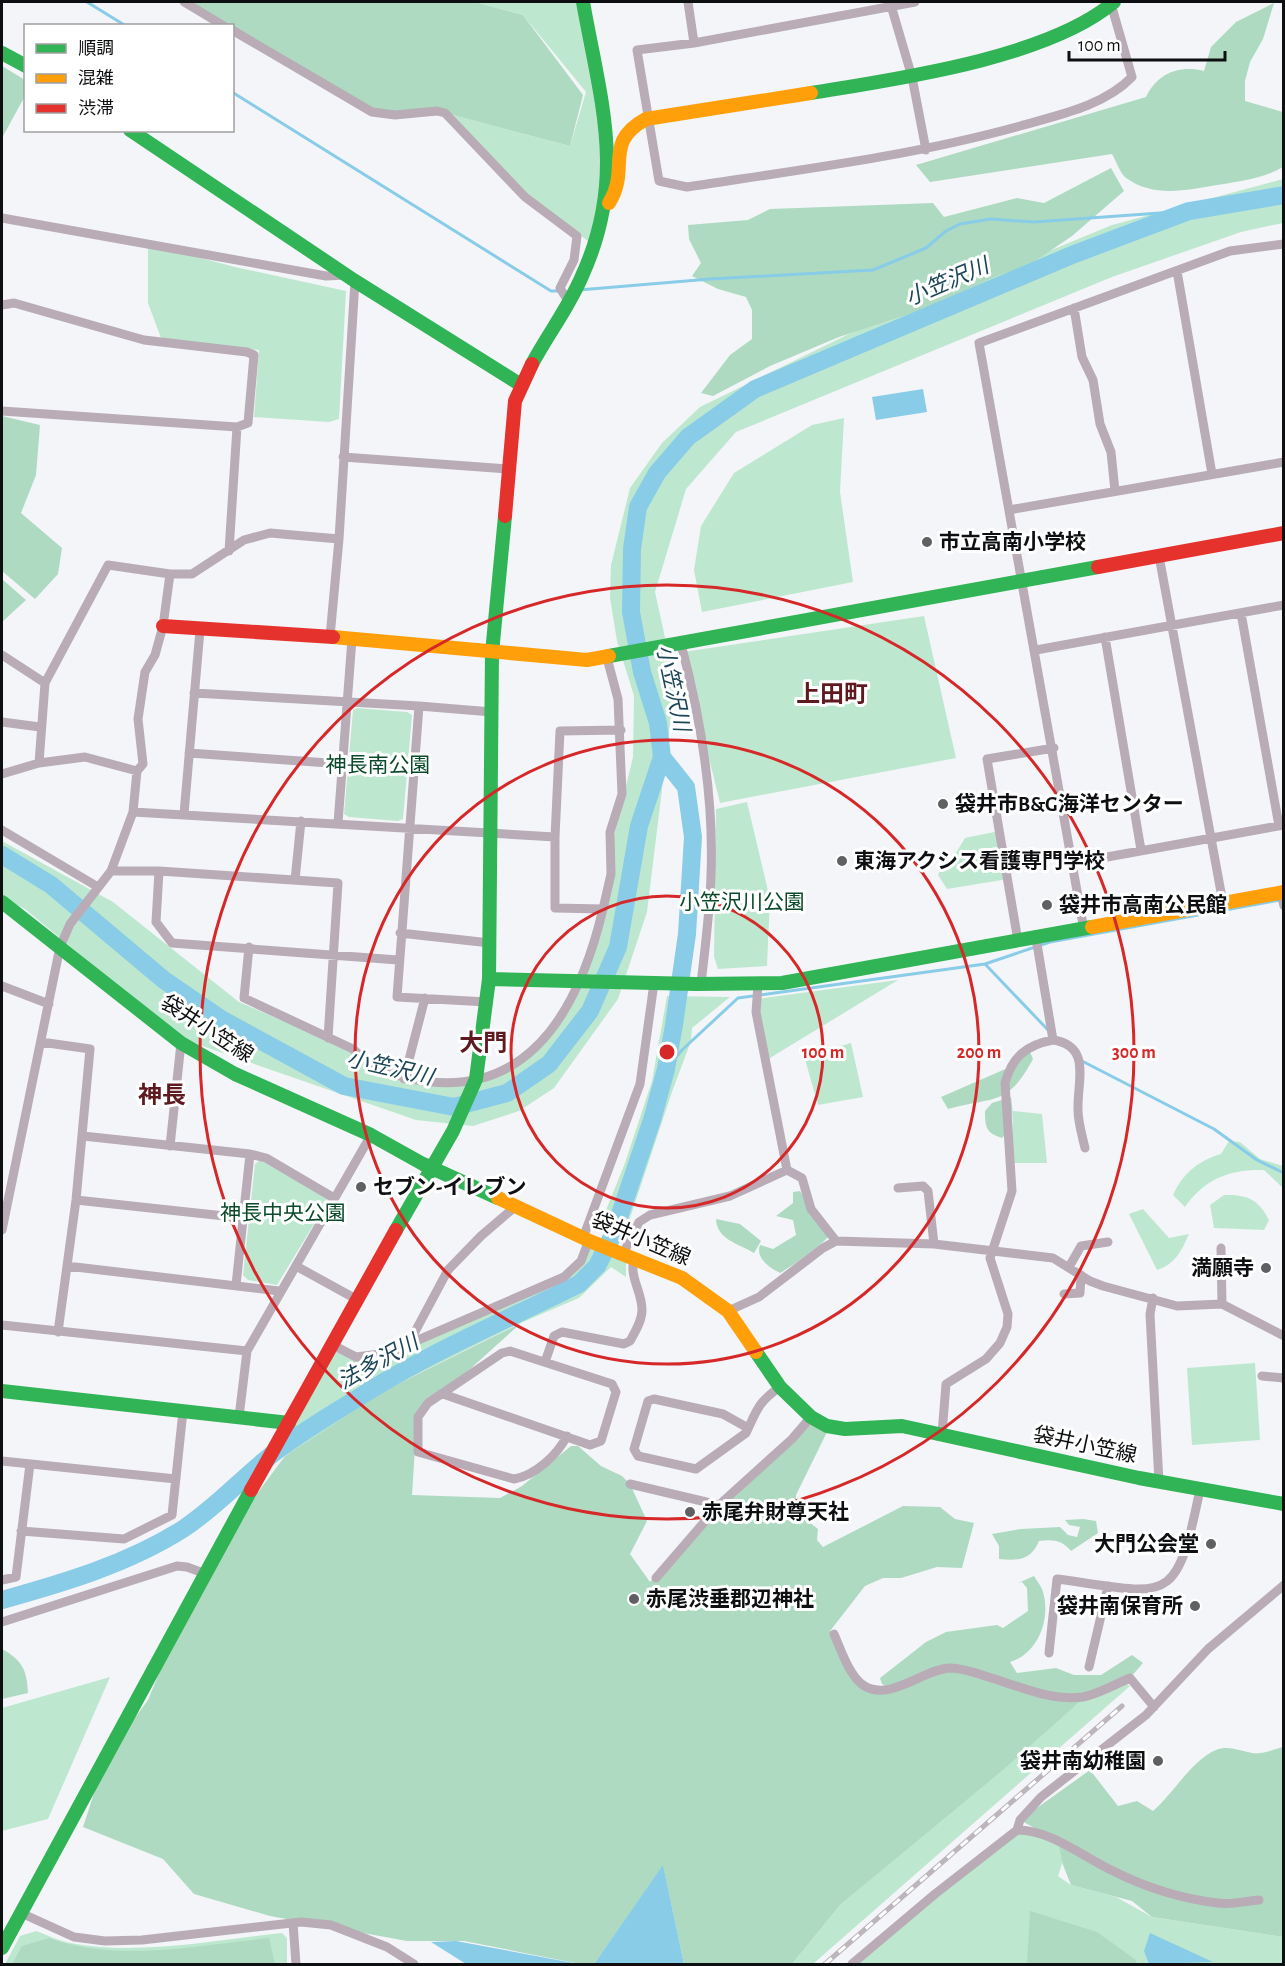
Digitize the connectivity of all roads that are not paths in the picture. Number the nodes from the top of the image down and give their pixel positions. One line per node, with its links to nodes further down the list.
1 (184, 2): 7 (street)
2 (583, 2): 16 (street)
3 (688, 2): 9 (street)
4 (915, 2): 6 (street)
5 (1112, 3): 12 (street); 15 (street)
6 (891, 5): 9 (street); 12 (street)
7 (221, 24)
8 (234, 31): 21 (street)
9 (694, 43): 13 (street)
10 (2, 53): 11 (street)
11 (24, 65)
12 (912, 77): 13 (street); 15 (street)
13 (650, 117): 15 (street); 16 (street)
14 (133, 132): 20 (street)
15 (926, 150)
16 (606, 207): 21 (street)
17 (2, 218): 20 (street)
18 (1284, 244): 19 (street)
19 (1178, 271): 23 (street); 30 (street)
20 (350, 278): 24 (street); 27 (street)
21 (568, 301): 24 (street)
22 (2, 305): 26 (street)
23 (1074, 308): 31 (street); 32 (street)
24 (521, 385): 29 (street)
25 (2, 411): 26 (street)
26 (237, 427): 35 (street)
27 (343, 458): 29 (street); 34 (street)
28 (1283, 463): 30 (street)
29 (508, 469): 49 (street)
30 (1212, 474): 31 (street)
31 (1115, 492): 32 (street)
32 (1009, 510): 38 (street)
33 (1284, 533): 36 (street)
34 (339, 538): 35 (street); 44 (street)
35 (229, 550): 37 (street)
36 (1159, 556): 38 (street); 42 (street)
37 (170, 574): 41 (street); 52 (street)
38 (1024, 582): 47 (street); 48 (street)
39 (1284, 606): 40 (street)
40 (1241, 613): 42 (street); 70 (street)
41 (163, 626): 43 (street); 64 (street)
42 (1170, 626): 45 (street); 75 (street)
43 (200, 630): 44 (street); 53 (street)
44 (330, 637): 46 (street)
45 (1106, 637): 48 (street); 76 (street)
46 (352, 639): 49 (street); 54 (street)
47 (678, 644): 51 (street); 98 (street)
48 (1036, 650): 60 (street)
49 (492, 653): 51 (street); 56 (street)
50 (2, 655): 52 (street)
51 (613, 657): 59 (street)
52 (45, 683): 58 (street)
53 (194, 693): 54 (street); 61 (street)
54 (347, 703): 55 (street); 63 (street)
55 (419, 706): 56 (street); 71 (street)
56 (492, 712): 73 (street)
57 (2, 722): 58 (street)
58 (40, 727): 62 (street)
59 (621, 730): 74 (street); 85 (street)
60 (1054, 748): 77 (street); 89 (street)
61 (189, 753): 63 (street); 67 (street)
62 (39, 763): 64 (street); 65 (street)
63 (343, 764): 69 (street)
64 (137, 771): 66 (street)
65 (2, 774)
66 (133, 812): 67 (street); 78 (street)
67 (184, 814): 68 (street)
68 (301, 821): 69 (street); 80 (street)
69 (338, 823): 71 (street)
70 (1281, 825): 75 (street)
71 (408, 827): 73 (street); 87 (street)
72 (2, 830): 81 (street)
73 (492, 834): 74 (street); 90 (street)
74 (555, 837): 85 (street)
75 (1211, 838): 76 (street); 84 (street)
76 (1141, 850): 77 (street)
77 (1074, 862): 86 (street)
78 (111, 871): 79 (street); 81 (street)
79 (159, 871): 80 (street); 91 (street)
80 (295, 880): 93 (street)
81 (97, 889): 92 (street)
82 (1283, 897): 84 (street)
83 (2, 902): 92 (street, 袋井小笠線)
84 (1223, 903): 86 (street)
85 (603, 909): 96 (street)
86 (1084, 930): 88 (street)
87 (400, 933): 90 (street); 94 (street)
88 (1036, 938): 89 (street); 105 (street)
89 (1018, 941): 99 (street)
90 (490, 943): 95 (street)
91 (249, 947): 93 (street); 104 (street)
92 (60, 948): 103 (street); 107 (street, 袋井小笠線)
93 (334, 954): 94 (street); 104 (street)
94 (398, 960): 101 (street)
95 (489, 979): 96 (street); 102 (street)
96 (584, 981): 97 (street); 109 (street)
97 (659, 983): 98 (street); 123 (street)
98 (699, 984): 99 (street)
99 (758, 985): 116 (street)
100 (2, 986): 103 (street)
101 (425, 998): 102 (street); 108 (street)
102 (487, 1002): 109 (street)
103 (49, 1005): 106 (street)
104 (328, 1038): 108 (street)
105 (1053, 1040): 113 (street); 128 (street)
106 (41, 1042): 111 (street); 122 (street)
107 (181, 1042): 110 (street, 袋井小笠線); 112 (street)
108 (404, 1079): 109 (street)
109 (475, 1081): 115 (street)
110 (371, 1135): 115 (street, 袋井小笠線); 118 (street)
111 (83, 1136): 112 (street); 119 (street)
112 (170, 1146): 114 (street)
113 (1085, 1148)
114 (250, 1154): 118 (street); 121 (street)
115 (431, 1166): 120 (street, 袋井小笠線); 138 (street)
116 (788, 1170): 124 (street); 129 (street)
117 (898, 1188): 126 (street)
118 (334, 1198): 131 (street)
119 (75, 1200): 121 (street); 130 (street)
120 (516, 1206): 123 (street, 袋井小笠線); 144 (street)
121 (243, 1218): 134 (street)
122 (2, 1230)
123 (588, 1240): 129 (street, 袋井小笠線); 144 (street)
124 (836, 1241): 126 (street); 140 (street)
125 (1108, 1242): 132 (street)
126 (934, 1244): 128 (street)
127 (1221, 1248): 139 (street)
128 (990, 1251): 132 (street); 158 (street)
129 (625, 1254): 140 (street, 袋井小笠線); 147 (street)
130 (68, 1266): 134 (street); 142 (street)
131 (296, 1266): 135 (street); 138 (street)
132 (1070, 1267): 133 (street)
133 (1081, 1275): 136 (street); 137 (street)
134 (236, 1285): 135 (street)
135 (279, 1291): 146 (street)
136 (1064, 1294)
137 (1153, 1298): 139 (street); 163 (street)
138 (356, 1299): 145 (street)
139 (1222, 1304): 143 (street)
140 (728, 1311): 150 (street, 袋井小笠線)
141 (2, 1325): 142 (street)
142 (58, 1332): 146 (street)
143 (1284, 1336)
144 (409, 1343): 145 (street)
145 (331, 1344): 156 (street)
146 (247, 1351): 154 (street)
147 (545, 1362): 152 (street); 159 (street)
148 (1262, 1376): 149 (street)
149 (1284, 1378)
150 (780, 1387): 155 (street, 袋井小笠線); 157 (street)
151 (2, 1391): 153 (street)
152 (444, 1394): 159 (street); 159 (street)
153 (183, 1411): 154 (street); 162 (street)
154 (239, 1417): 156 (street)
155 (810, 1417): 158 (street, 袋井小笠線); 167 (street)
156 (288, 1423): 169 (street)
157 (748, 1428): 157 (street)
158 (942, 1434): 163 (street, 袋井小笠線)
159 (567, 1436)
160 (2, 1461): 161 (street)
161 (30, 1464): 162 (street); 168 (street)
162 (176, 1479): 168 (street)
163 (1159, 1482): 165 (street, 袋井小笠線)
164 (630, 1484): 167 (street)
165 (1200, 1489): 166 (street, 袋井小笠線); 173 (street)
166 (1284, 1504)
167 (719, 1505): 170 (street)
168 (21, 1531): 171 (street)
169 (206, 1574): 174 (street); 181 (street)
170 (656, 1578)
171 (2, 1580)
172 (1284, 1585): 178 (street)
173 (1108, 1586): 176 (street); 177 (street)
174 (2, 1622)
175 (834, 1634): 178 (street)
176 (1049, 1653)
177 (1089, 1667)
178 (1154, 1707): 179 (street)
179 (1017, 1830): 180 (street); 186 (street)
180 (1259, 1900)
181 (21, 1913): 182 (street); 183 (street)
182 (293, 1923): 184 (street); 185 (street)
183 (2, 1948)
184 (296, 1965)
185 (414, 1965)
186 (852, 1965)

